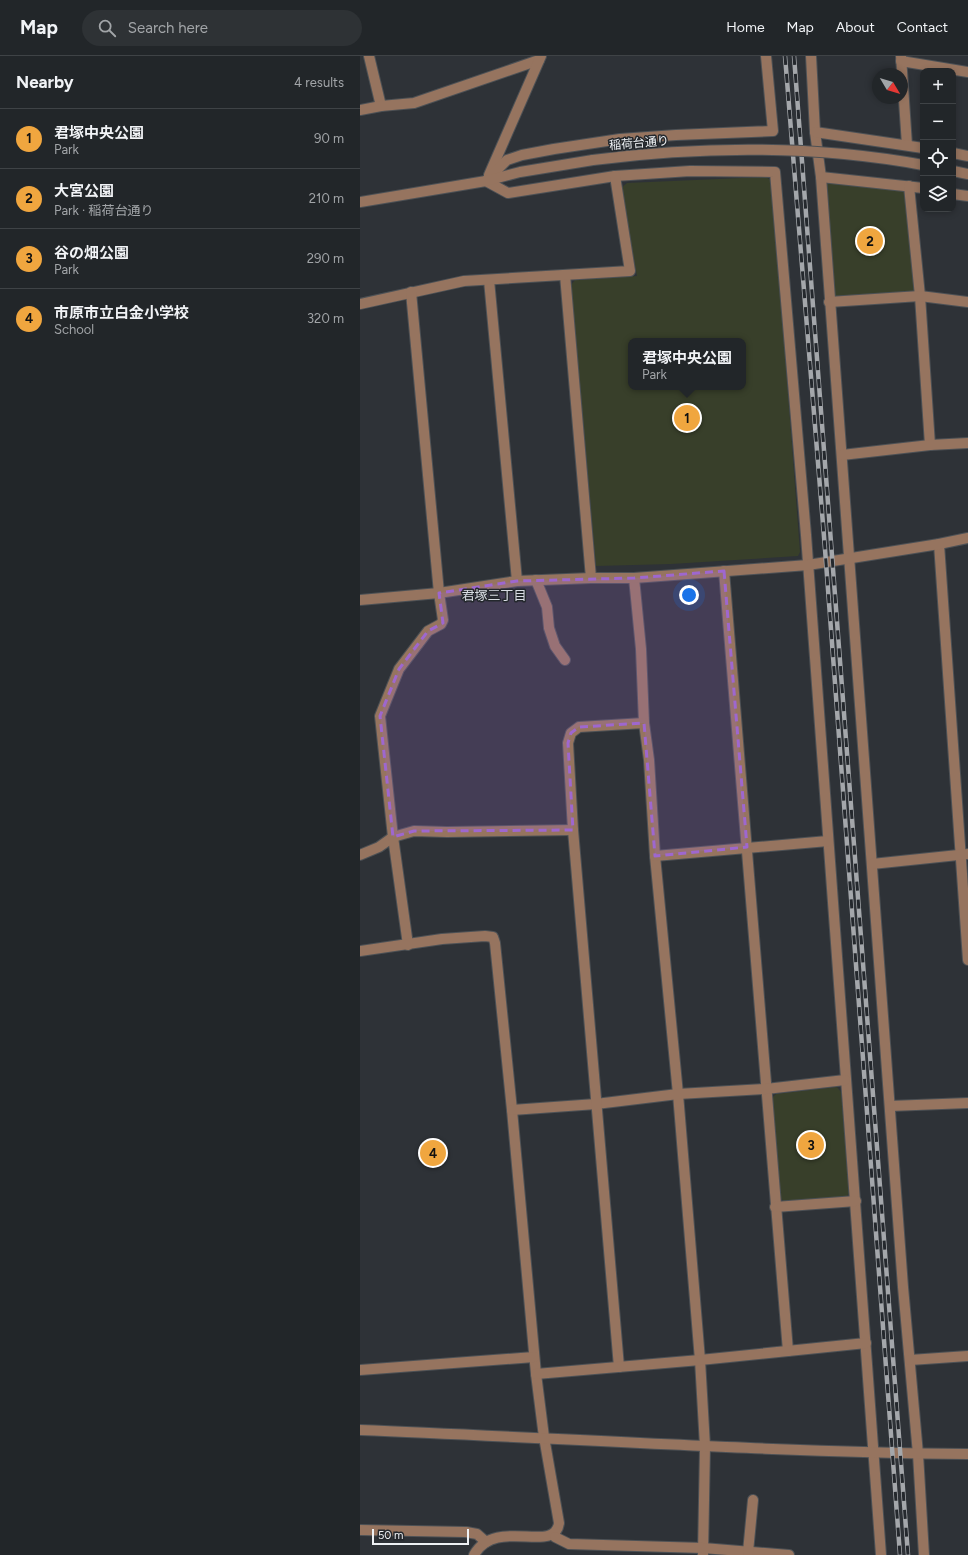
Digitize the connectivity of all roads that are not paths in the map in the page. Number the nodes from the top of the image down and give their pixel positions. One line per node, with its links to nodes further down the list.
1 (369, 56): 7 (street)
2 (766, 56): 19 (street)
3 (811, 56): 9 (street)
4 (540, 58): 7 (street); 19 (street)
5 (901, 58): 6 (street); 10 (street)
6 (968, 72)
7 (381, 106): 8 (street)
8 (360, 110)
9 (815, 132): 10 (street); 18 (street)
10 (908, 145): 11 (street)
11 (920, 147)
12 (956, 154): 13 (street)
13 (968, 156)
14 (920, 164): 19 (street, 稲荷台通り, bridge)
15 (956, 172): 16 (street)
16 (968, 174)
17 (615, 176): 19 (street); 25 (street); 38 (street)
18 (821, 177): 20 (street); 29 (street)
19 (486, 182): 24 (street, 稲荷台通り)
20 (909, 186): 21 (street); 28 (street)
21 (920, 188)
22 (956, 194): 23 (street)
23 (968, 196)
24 (360, 202)
25 (565, 275): 26 (street); 40 (street)
26 (489, 280): 27 (street); 43 (street)
27 (411, 292): 31 (street); 44 (street)
28 (920, 296): 29 (street); 30 (street); 33 (street)
29 (829, 302): 34 (street)
30 (968, 302)
31 (360, 304)
32 (968, 443): 33 (street)
33 (930, 445): 34 (street)
34 (842, 455): 37 (street)
35 (968, 538): 36 (street)
36 (939, 544): 37 (street); 52 (street)
37 (850, 559): 38 (street); 55 (street)
38 (808, 565): 39 (street); 50 (street)
39 (724, 571): 41 (street); 51 (street)
40 (591, 578): 41 (street); 42 (street)
41 (634, 578): 47 (street)
42 (536, 580): 43 (street); 46 (street)
43 (517, 581): 44 (street)
44 (439, 593): 45 (street); 49 (street)
45 (360, 598)
46 (565, 660)
47 (644, 723): 48 (street); 54 (street)
48 (573, 830): 49 (street); 63 (street)
49 (392, 837): 53 (street); 56 (street)
50 (828, 841): 51 (street); 59 (street)
51 (747, 847): 54 (street); 60 (street)
52 (965, 854): 55 (street); 58 (street)
53 (360, 855)
54 (655, 856): 61 (street)
55 (872, 864): 64 (street)
56 (408, 945): 57 (street); 65 (street)
57 (360, 951)
58 (968, 960)
59 (845, 1080): 60 (street); 66 (street)
60 (766, 1089): 61 (street); 67 (street)
61 (678, 1094): 63 (street); 72 (street)
62 (968, 1103): 64 (street)
63 (596, 1104): 65 (street); 74 (street)
64 (890, 1106): 73 (street)
65 (512, 1110): 71 (street)
66 (856, 1201): 67 (street); 68 (street)
67 (775, 1207): 69 (street)
68 (866, 1343): 69 (street); 80 (street)
69 (788, 1351): 72 (street)
70 (968, 1356): 73 (street)
71 (534, 1357): 75 (street); 76 (street)
72 (700, 1360): 74 (street); 79 (street)
73 (910, 1360): 81 (street)
74 (619, 1367): 76 (street)
75 (360, 1370)
76 (536, 1374): 78 (street)
77 (360, 1430): 78 (street)
78 (544, 1437): 79 (street); 85 (street)
79 (705, 1446): 80 (street); 88 (street)
80 (875, 1452): 81 (street); 92 (street)
81 (918, 1454): 82 (street); 93 (street)
82 (968, 1454)
83 (753, 1500): 89 (street)
84 (360, 1530): 86 (street)
85 (555, 1537): 86 (street); 87 (street)
86 (486, 1542): 90 (street)
87 (615, 1551): 88 (street)
88 (703, 1552): 89 (street)
89 (748, 1552): 91 (street)
90 (474, 1555)
91 (789, 1555)
92 (881, 1555)
93 (924, 1555)

